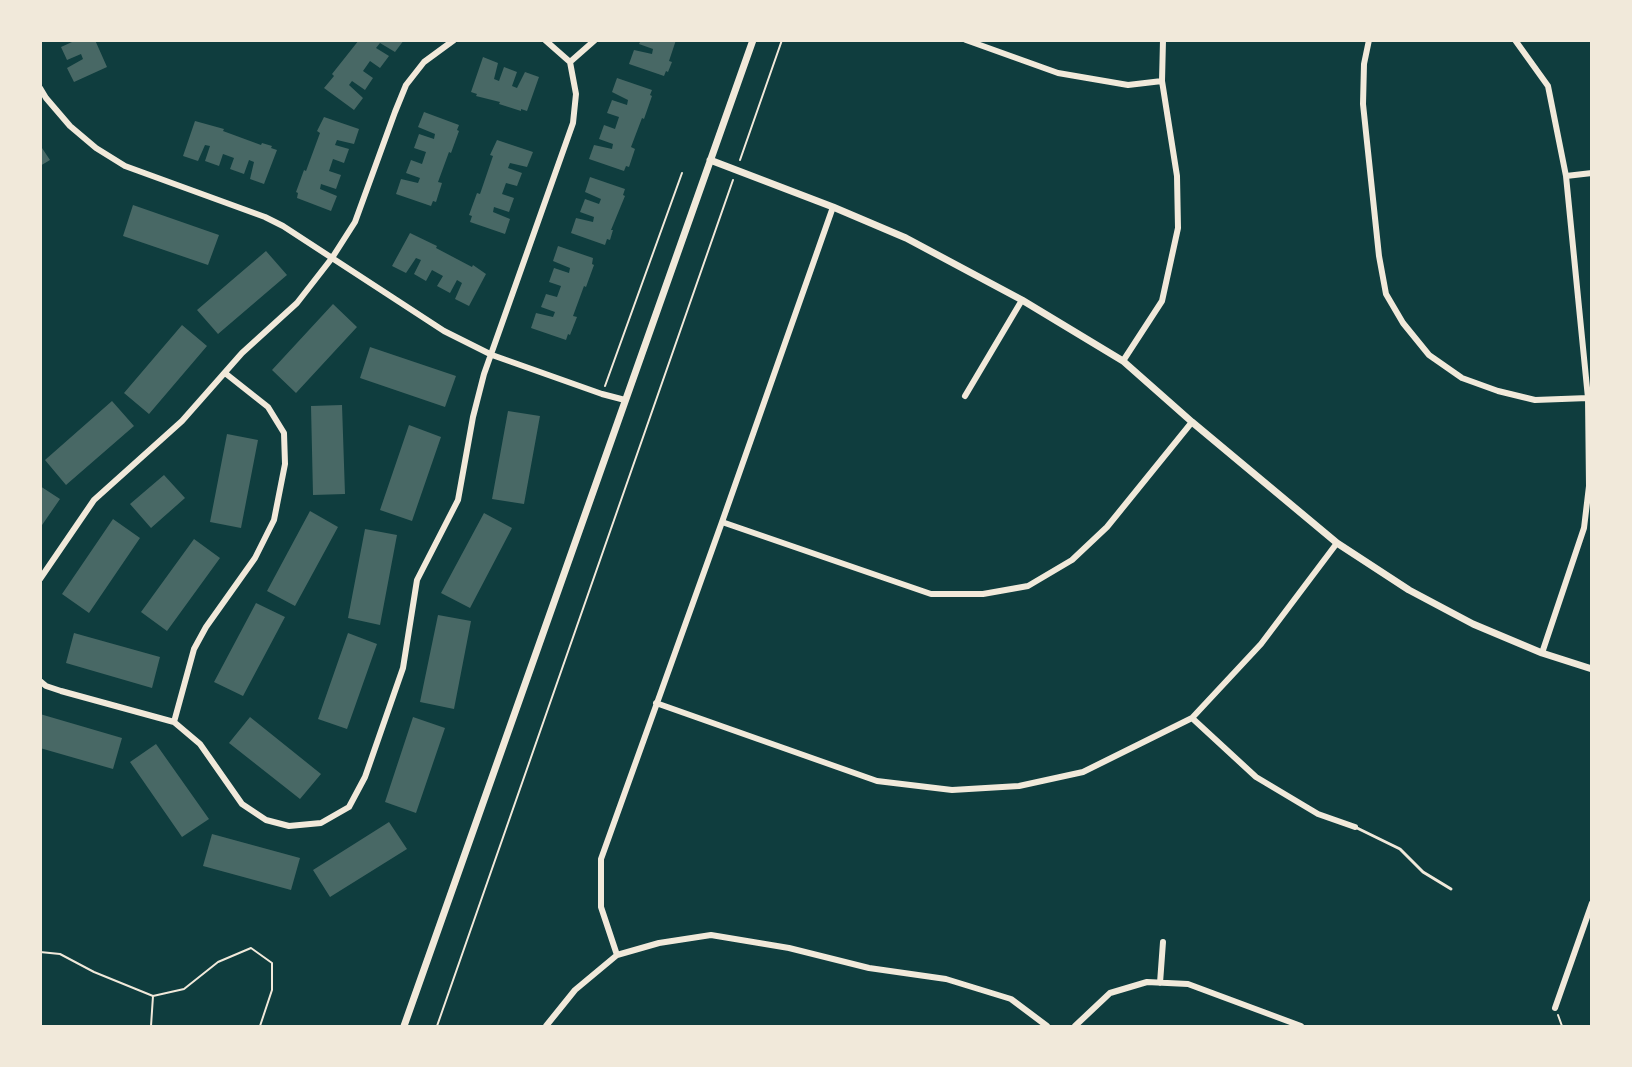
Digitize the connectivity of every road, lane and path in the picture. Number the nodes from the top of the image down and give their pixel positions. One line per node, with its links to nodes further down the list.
1 (454, 40): 20 (street)
2 (545, 40): 10 (street)
3 (596, 40): 10 (street)
4 (753, 40): 14 (street)
5 (782, 40): 13 (path)
6 (966, 40): 11 (street)
7 (1163, 40): 11 (street)
8 (1369, 40): 27 (street)
9 (1515, 40): 17 (street)
10 (570, 62): 22 (street)
11 (1162, 81): 23 (street)
12 (40, 88): 20 (street)
13 (744, 147)
14 (710, 160): 19 (street); 28 (street)
15 (682, 173): 25 (path)
16 (1592, 173): 17 (street)
17 (1566, 176): 27 (street)
18 (728, 193): 51 (path)
19 (833, 207): 21 (street); 30 (street)
20 (332, 258): 22 (street); 24 (street)
21 (1022, 300): 23 (street); 26 (street)
22 (492, 355): 25 (street); 38 (street)
23 (1122, 361): 29 (street)
24 (225, 373): 32 (street); 38 (street)
25 (602, 394): 28 (street)
26 (964, 396)
27 (1587, 398): 33 (street)
28 (625, 400): 50 (street)
29 (1192, 422): 30 (street); 31 (street)
30 (722, 522): 36 (street)
31 (1337, 543): 33 (street); 37 (street)
32 (40, 579)
33 (1542, 653): 34 (street)
34 (1592, 669)
35 (40, 681): 38 (street)
36 (656, 703): 37 (street); 44 (street)
37 (1192, 718): 39 (street)
38 (174, 722)
39 (1355, 827): 40 (lane)
40 (1451, 889)
41 (1592, 903): 47 (street)
42 (1163, 942): 45 (street)
43 (40, 952): 46 (path)
44 (617, 955): 52 (street); 53 (street)
45 (1160, 982): 54 (street); 55 (street)
46 (153, 996): 48 (path); 49 (path)
47 (1555, 1008)
48 (151, 1026)
49 (260, 1026)
50 (404, 1026)
51 (437, 1026)
52 (546, 1026)
53 (1047, 1026)
54 (1075, 1026)
55 (1302, 1026)

